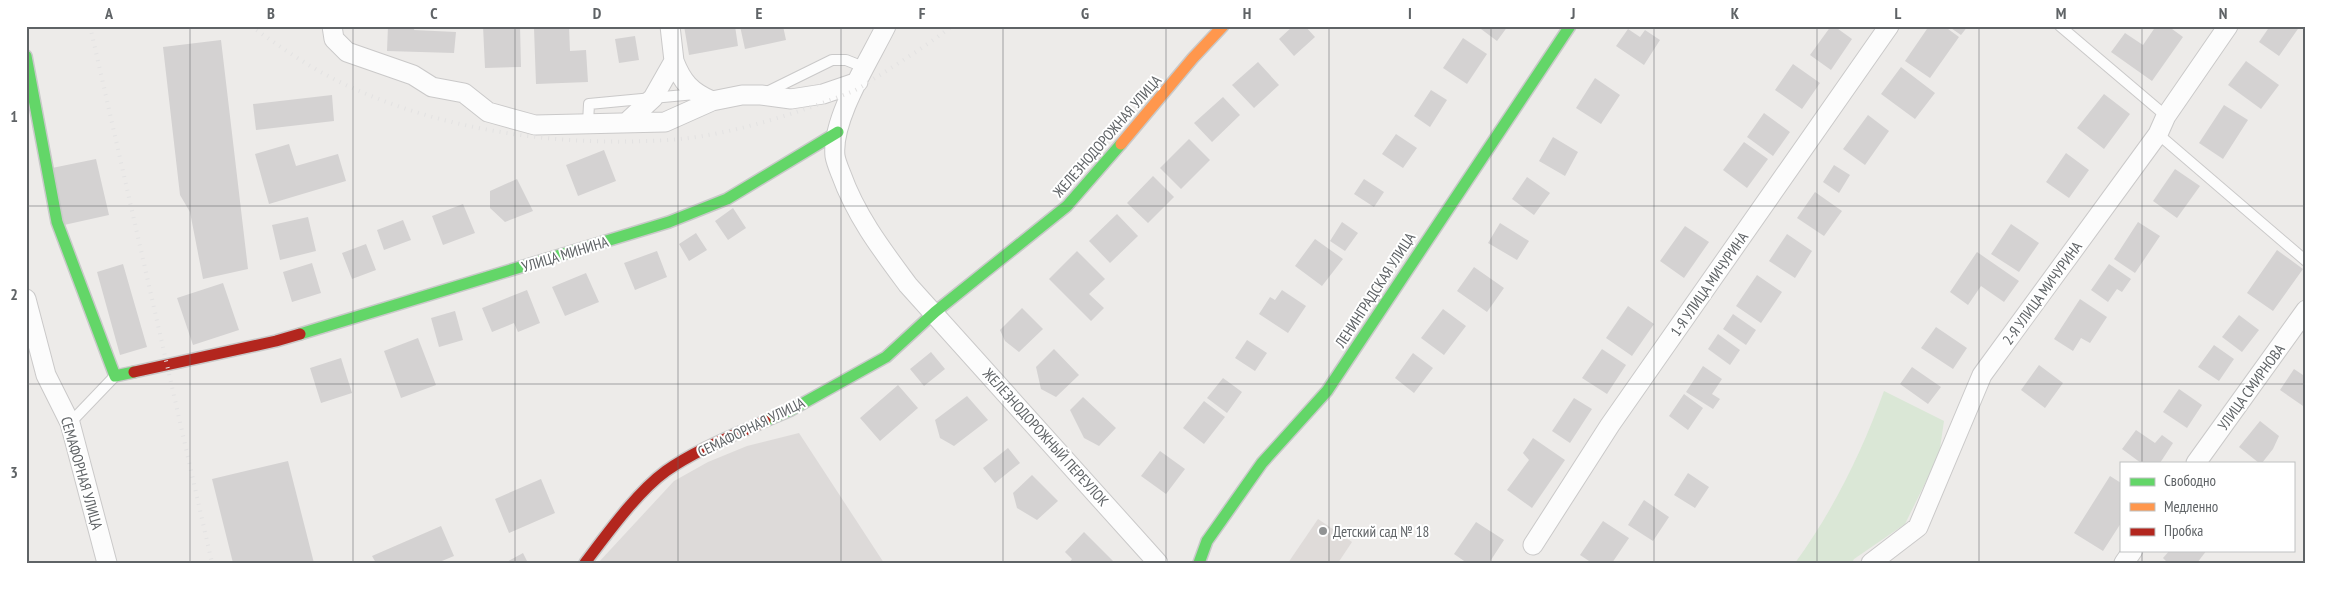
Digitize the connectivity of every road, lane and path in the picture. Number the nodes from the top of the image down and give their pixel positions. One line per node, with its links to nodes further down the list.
1 (670, 26): 10 (street)
2 (886, 26): 11 (street, ЖЕЛЕЗНОДОРОЖНЫЙ ПЕРЕУЛОК)
3 (1224, 26): 23 (street, ЖЕЛЕЗНОДОРОЖНАЯ УЛИЦА)
4 (1570, 26): 32 (street, ЛЕНИНГРАДСКАЯ УЛИЦА)
5 (1889, 26): 27 (street, 1-Я УЛИЦА МИЧУРИНА)
6 (2060, 26): 15 (lane)
7 (2228, 26): 15 (street, 2-Я УЛИЦА МИЧУРИНА)
8 (333, 33): 16 (street)
9 (26, 56): 24 (street)
10 (674, 61): 13 (street); 14 (street)
11 (862, 75): 12 (street); 12 (lane); 18 (street, ЖЕЛЕЗНОДОРОЖНЫЙ ПЕРЕУЛОК)
12 (761, 95): 14 (street)
13 (653, 98): 14 (lane); 16 (lane); 17 (street)
14 (703, 98): 17 (street)
15 (2166, 116): 19 (street, 2-Я УЛИЦА МИЧУРИНА)
16 (588, 123): 17 (street)
17 (626, 123)
18 (838, 132): 23 (street, ЖЕЛЕЗНОДОРОЖНЫЙ ПЕРЕУЛОК); 24 (street, УЛИЦА МИНИНА)
19 (2158, 134): 20 (lane); 33 (street, 2-Я УЛИЦА МИЧУРИНА)
20 (2306, 261)
21 (26, 299): 25 (street, СЕМАФОРНАЯ УЛИЦА)
22 (2306, 310): 26 (street, УЛИЦА СМИРНОВА)
23 (935, 312): 30 (street, СЕМАФОРНАЯ УЛИЦА); 31 (street, ЖЕЛЕЗНОДОРОЖНЫЙ ПЕРЕУЛОК)
24 (115, 376): 25 (lane)
25 (70, 423): 29 (street, СЕМАФОРНАЯ УЛИЦА)
26 (2197, 462)
27 (1533, 545)
28 (2132, 552): 34 (street)
29 (107, 563)
30 (585, 563)
31 (1158, 563)
32 (1199, 563)
33 (1871, 563)
34 (2124, 563)

